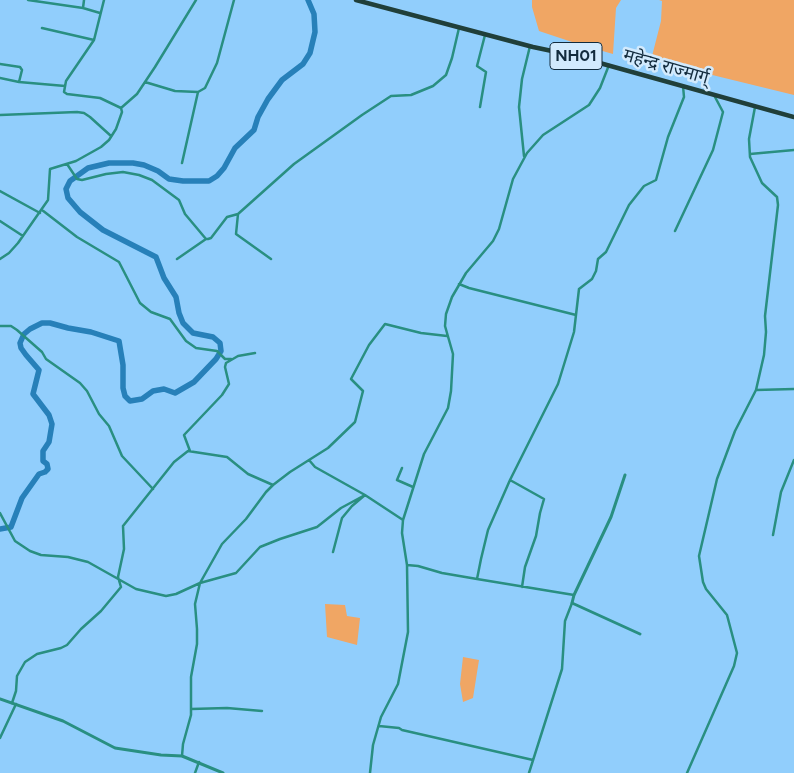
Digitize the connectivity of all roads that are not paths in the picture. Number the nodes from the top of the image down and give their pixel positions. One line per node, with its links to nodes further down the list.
1 (28, 0): 7 (street)
2 (84, 0): 7 (street)
3 (104, 0): 8 (street)
4 (196, 0): 18 (street)
5 (234, 0): 21 (street)
6 (356, 0): 10 (highway, महेन्द्र राज्मार्ग् / NH01)
7 (83, 8): 8 (street)
8 (100, 13): 12 (street)
9 (42, 28): 12 (street)
10 (459, 28): 11 (highway, महेन्द्र राज्मार्ग् / NH01); 36 (street)
11 (485, 34): 13 (highway, महेन्द्र राज्मार्ग् / NH01); 24 (street)
12 (94, 40): 19 (street)
13 (530, 46): 15 (highway, महेन्द्र राज्मार्ग् / NH01); 31 (street)
14 (0, 64): 17 (street)
15 (609, 66): 20 (highway, महेन्द्र राज्मार्ग् / NH01); 31 (street)
16 (0, 78): 17 (street)
17 (19, 82): 19 (street)
18 (145, 82): 21 (street); 25 (street)
19 (64, 86): 25 (street)
20 (683, 86): 22 (highway, महेन्द्र राज्मार्ग् / NH01); 45 (street)
21 (198, 92): 32 (street)
22 (715, 95): 23 (highway, महेन्द्र राज्मार्ग् / NH01); 38 (street)
23 (755, 106): 27 (highway, महेन्द्र राज्मार्ग् / NH01); 30 (street)
24 (480, 107)
25 (122, 108): 28 (street)
26 (0, 115): 28 (street)
27 (794, 117)
28 (111, 136): 33 (street)
29 (794, 150): 30 (street)
30 (750, 154): 51 (street)
31 (524, 158): 44 (street)
32 (182, 163)
33 (67, 164): 35 (street); 40 (street)
34 (0, 191): 35 (street)
35 (41, 211): 39 (street); 49 (street)
36 (238, 214): 40 (street); 41 (street)
37 (0, 221): 39 (street)
38 (675, 231)
39 (23, 236): 42 (street)
40 (206, 239): 43 (street)
41 (271, 258)
42 (0, 259)
43 (177, 260)
44 (459, 284): 45 (street); 47 (street)
45 (576, 315): 57 (street)
46 (0, 326): 60 (street)
47 (447, 336): 53 (street); 59 (street)
48 (256, 353): 49 (street)
49 (231, 359): 52 (street)
50 (794, 389): 51 (street)
51 (756, 390): 87 (street)
52 (190, 451): 58 (street); 60 (street)
53 (309, 460): 58 (street); 61 (street)
54 (794, 460): 64 (street)
55 (402, 468): 59 (street)
56 (625, 475): 71 (street)
57 (510, 480): 67 (street); 70 (street)
58 (273, 486): 69 (street)
59 (413, 487): 63 (street)
60 (154, 489): 68 (street)
61 (365, 495): 63 (street); 65 (street); 69 (street)
62 (0, 513): 68 (street)
63 (403, 520): 66 (street)
64 (772, 535)
65 (333, 552)
66 (407, 565): 67 (street); 78 (street)
67 (477, 579): 70 (street)
68 (120, 581): 69 (street); 75 (street)
69 (200, 583): 76 (street)
70 (522, 587): 71 (street)
71 (574, 595): 72 (street)
72 (572, 603): 73 (street); 81 (street)
73 (640, 634)
74 (0, 699): 75 (street)
75 (14, 704): 79 (street); 80 (street)
76 (191, 709): 77 (street); 80 (street)
77 (262, 711)
78 (378, 726): 81 (street); 85 (street)
79 (0, 738)
80 (182, 756): 82 (street)
81 (533, 760): 86 (street)
82 (199, 762): 83 (street); 84 (street)
83 (195, 773)
84 (223, 773)
85 (370, 773)
86 (529, 773)
87 (687, 773)

